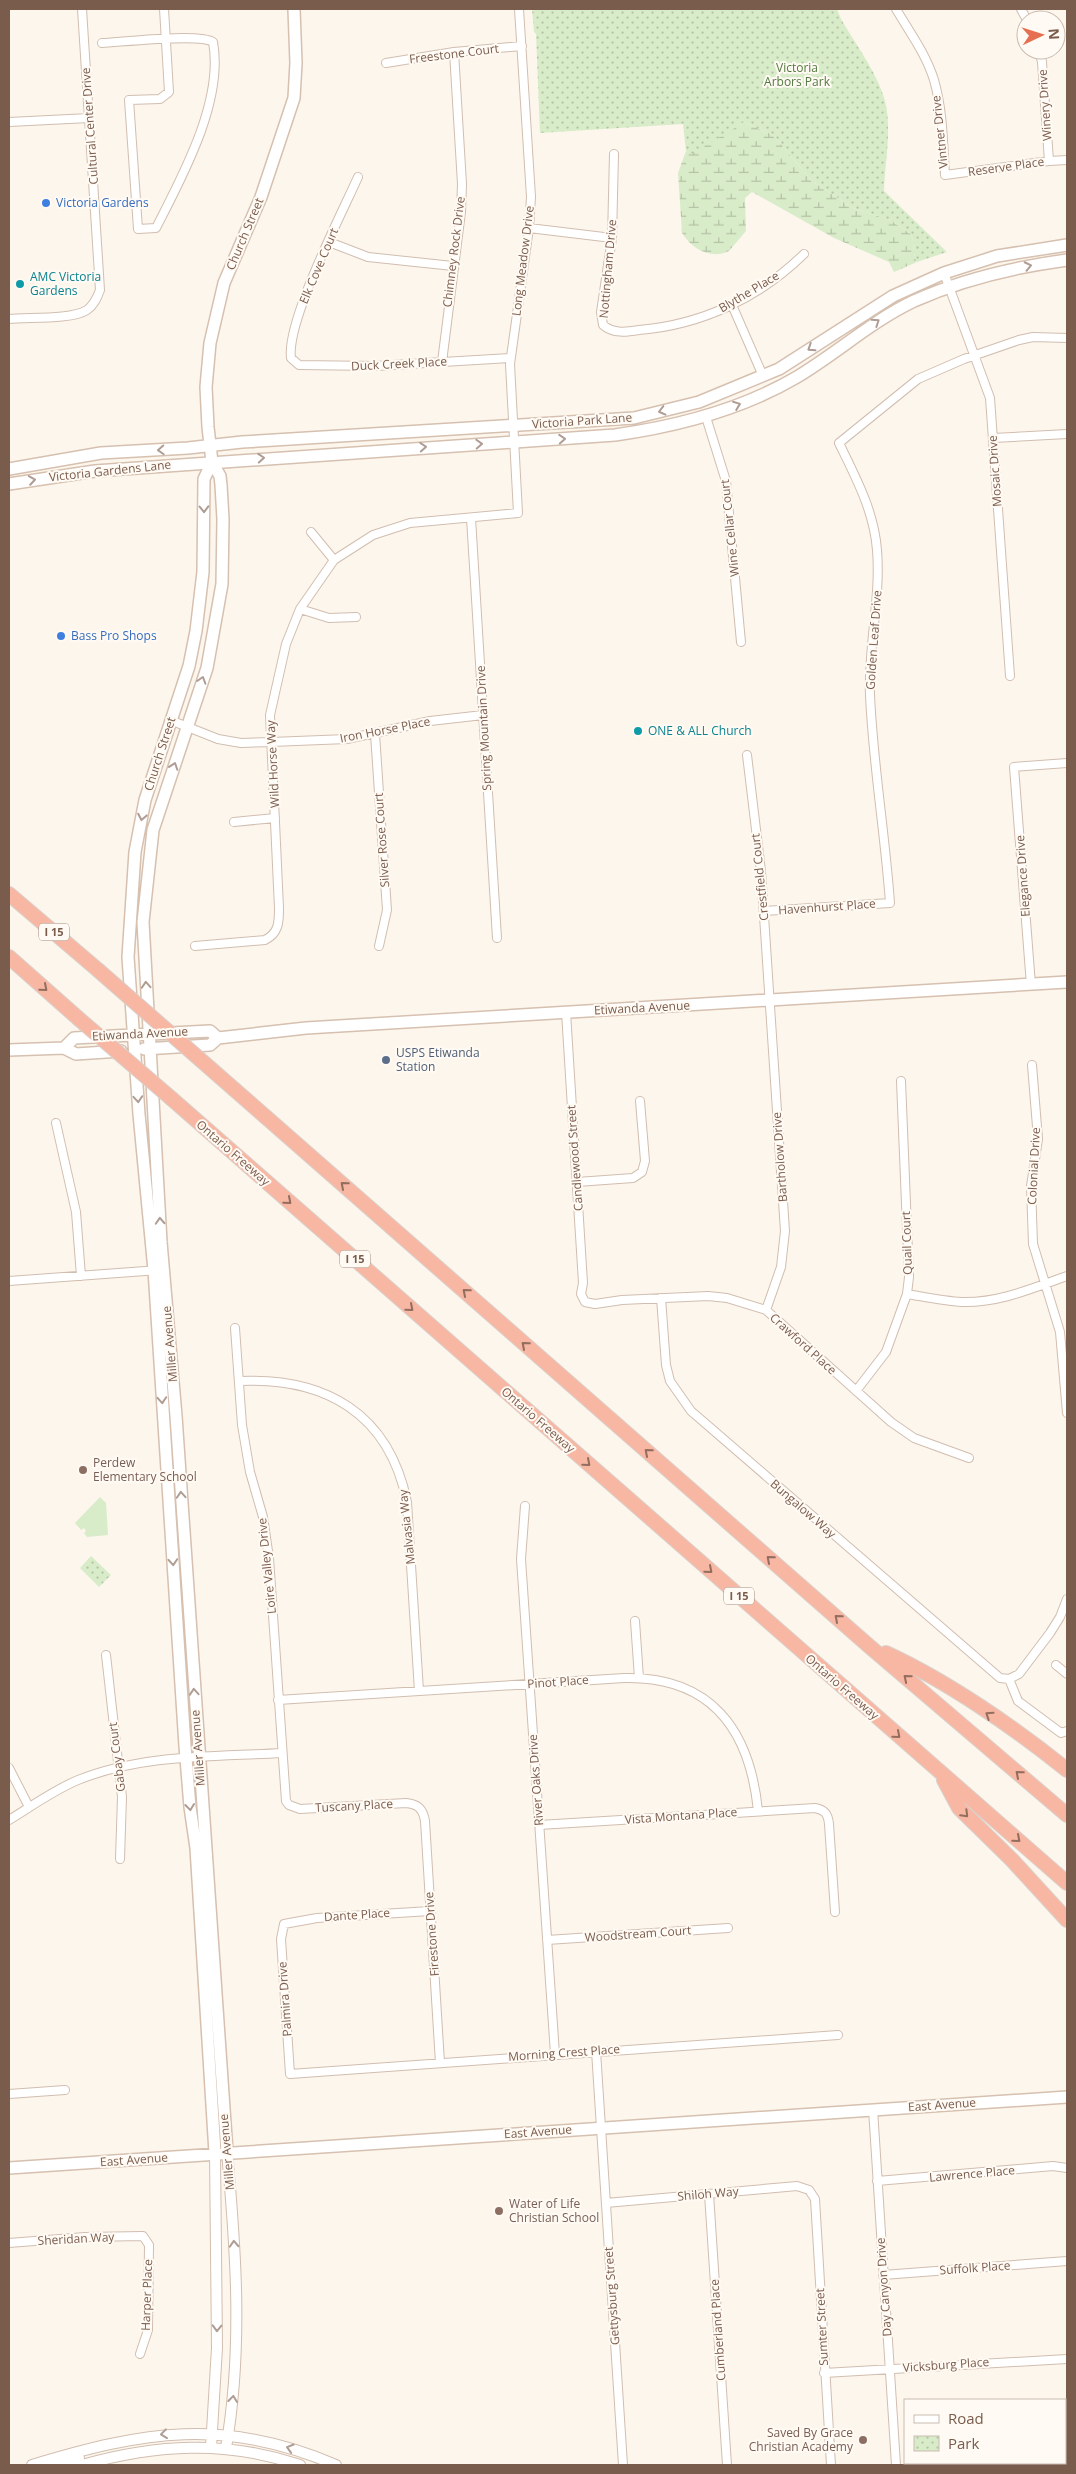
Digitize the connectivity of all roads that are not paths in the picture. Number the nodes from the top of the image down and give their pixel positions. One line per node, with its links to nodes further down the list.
1 (82, 9): 12 (street, Cultural Center Drive)
2 (164, 9): 6 (street)
3 (294, 9): 42 (main road, Church Street)
4 (519, 9): 8 (street, Long Meadow Drive)
5 (896, 9): 17 (street, Vintner Drive)
6 (167, 40): 6 (street); 7 (street)
7 (102, 43)
8 (522, 46): 9 (street, Freestone Court); 19 (street, Long Meadow Drive)
9 (454, 52): 11 (street, Freestone Court); 25 (street, Chimney Rock Drive)
10 (1042, 60): 16 (street, Winery Drive)
11 (386, 63)
12 (89, 118): 13 (street); 29 (street, Cultural Center Drive)
13 (9, 122)
14 (614, 154): 20 (street, Nottingham Drive)
15 (1067, 160): 16 (street, Reserve Place)
16 (1049, 161): 17 (street, Reserve Place)
17 (944, 175)
18 (358, 177): 21 (street, Elk Cove Court)
19 (529, 228): 20 (street); 34 (street, Long Meadow Drive)
20 (612, 238): 30 (street, Nottingham Drive)
21 (329, 242): 25 (street); 33 (street, Elk Cove Court)
22 (1067, 245): 26 (main road, Victoria Park Lane)
23 (804, 254): 28 (street, Blythe Place)
24 (1067, 260): 27 (main road, Victoria Park Lane, one-way to 24)
25 (453, 266): 35 (street, Chimney Rock Drive)
26 (944, 273): 27 (street, Mosaic Drive); 36 (main road, Victoria Park Lane, one-way to 36)
27 (950, 287): 32 (street, Mosaic Drive); 37 (main road, Victoria Park Lane, one-way to 27)
28 (732, 305): 30 (street, Blythe Place); 36 (street)
29 (9, 319)
30 (603, 325)
31 (1067, 338): 32 (street)
32 (974, 355): 40 (street, Mosaic Drive); 64 (street, Golden Leaf Drive)
33 (290, 358): 35 (street, Duck Creek Place)
34 (510, 358): 35 (street, Duck Creek Place); 38 (street, Long Meadow Drive)
35 (442, 362)
36 (762, 376): 38 (main road, Victoria Park Lane, one-way to 38)
37 (706, 417): 41 (main road, Victoria Park Lane, one-way to 37); 52 (street, Wine Cellar Court)
38 (512, 426): 41 (street, Long Meadow Drive); 42 (main road, Victoria Park Lane)
39 (1067, 434): 40 (street)
40 (993, 438): 53 (street, Mosaic Drive)
41 (513, 442): 43 (main road, Victoria Park Lane, one-way to 41); 46 (street, Long Meadow Drive)
42 (210, 446): 43 (main road, Church Street); 44 (main road, Victoria Gardens Lane, one-way to 44)
43 (212, 462): 45 (main road, Victoria Gardens Lane, one-way to 43); 55 (main road, Church Street, one-way to 55); 56 (main road, Church Street, one-way to 43)
44 (9, 470)
45 (9, 484)
46 (518, 514): 47 (street, Wild Horse Way)
47 (471, 518): 49 (street, Wild Horse Way); 54 (street, Spring Mountain Drive)
48 (311, 532): 49 (street)
49 (334, 560): 50 (street, Wild Horse Way)
50 (300, 610): 51 (street); 58 (street, Wild Horse Way)
51 (356, 617)
52 (742, 642)
53 (1010, 676)
54 (483, 715): 57 (street, Iron Horse Place); 66 (street, Spring Mountain Drive)
55 (170, 720): 56 (street, Iron Horse Place); 75 (main road, Church Street, one-way to 75)
56 (187, 727): 58 (street, Iron Horse Place); 74 (main road, Church Street, one-way to 56)
57 (375, 734): 58 (street, Iron Horse Place); 68 (street, Silver Rose Court)
58 (271, 742): 61 (street, Wild Horse Way)
59 (747, 755): 65 (street, Crestfield Court)
60 (1067, 763): 71 (street, Elegance Drive)
61 (275, 818): 62 (street); 67 (street, Wild Horse Way)
62 (234, 822)
63 (9, 894): 104 (highway, I 15, one-way to 63, bridge)
64 (890, 903): 65 (street, Havenhurst Place)
65 (764, 911): 72 (street, Crestfield Court)
66 (497, 938)
67 (195, 946)
68 (379, 946)
69 (9, 957): 120 (highway, Ontario Freeway / I 15, one-way to 120, bridge)
70 (1067, 982): 71 (main road, Etiwanda Avenue)
71 (1031, 985): 72 (main road, Etiwanda Avenue)
72 (770, 1000): 73 (main road, Etiwanda Avenue); 94 (street, Bartholow Drive)
73 (566, 1012): 76 (main road, Etiwanda Avenue); 85 (street, Candlewood Street)
74 (149, 1033): 75 (main road, Etiwanda Avenue); 76 (main road, Etiwanda Avenue); 78 (main road, Church Street)
75 (134, 1034): 77 (main road, Etiwanda Avenue); 80 (main road, Church Street)
76 (218, 1038): 78 (main road, Etiwanda Avenue)
77 (64, 1048): 79 (main road, Etiwanda Avenue); 80 (main road, Etiwanda Avenue)
78 (150, 1049): 80 (main road, Etiwanda Avenue); 86 (main road, Miller Avenue, one-way to 78)
79 (9, 1050)
80 (135, 1050): 86 (main road, Miller Avenue, one-way to 86)
81 (1032, 1065): 90 (street, Colonial Drive)
82 (900, 1080): 91 (street, Quail Court)
83 (640, 1101): 85 (street)
84 (56, 1122): 87 (street)
85 (576, 1182): 93 (street, Candlewood Street)
86 (159, 1270): 87 (street); 115 (main road, Miller Avenue, one-way to 115); 116 (main road, Miller Avenue, one-way to 86)
87 (80, 1276): 89 (street)
88 (1067, 1276): 90 (street)
89 (9, 1281)
90 (1046, 1283): 91 (street); 98 (street, Colonial Drive)
91 (907, 1294): 97 (street, Quail Court)
92 (661, 1298): 93 (street, Crawford Place); 94 (street, Crawford Place); 109 (street, Bungalow Way)
93 (586, 1302)
94 (766, 1310): 97 (street, Crawford Place)
95 (235, 1328): 96 (street, Loire Valley Drive)
96 (239, 1381): 111 (street, Malvasia Way); 112 (street, Loire Valley Drive)
97 (856, 1391): 100 (street, Crawford Place)
98 (1067, 1401): 99 (street, Colonial Drive)
99 (1067, 1413)
100 (969, 1458)
101 (525, 1506): 110 (street, River Oaks Drive)
102 (1067, 1599): 109 (street)
103 (635, 1621): 108 (street)
104 (869, 1646): 119 (highway, one-way to 104); 125 (highway, I 15, one-way to 104)
105 (106, 1655): 117 (street, Gabay Court)
106 (1056, 1665): 107 (street)
107 (1067, 1674)
108 (639, 1678): 110 (street, Pinot Place); 124 (street, Pinot Place)
109 (1009, 1678): 113 (street)
110 (529, 1684): 111 (street, Pinot Place); 127 (street, River Oaks Drive)
111 (420, 1691): 112 (street, Pinot Place)
112 (278, 1700): 114 (street, Loire Valley Drive)
113 (1067, 1731)
114 (282, 1753): 116 (street); 121 (street, Loire Valley Drive)
115 (186, 1758): 116 (street); 117 (street); 146 (main road, Miller Avenue, one-way to 146)
116 (199, 1758): 146 (main road, Miller Avenue)
117 (119, 1767): 123 (street); 128 (street, Gabay Court)
118 (9, 1768): 123 (street)
119 (1067, 1770)
120 (940, 1773): 129 (highway, Ontario Freeway / I 15, one-way to 129); 132 (highway, one-way to 132)
121 (289, 1806): 122 (street, Tuscany Place)
122 (419, 1806): 130 (street, Firestone Drive)
123 (29, 1808): 126 (street)
124 (758, 1811): 127 (street, Vista Montana Place); 131 (street, Vista Montana Place)
125 (1067, 1815)
126 (9, 1820)
127 (539, 1825): 135 (street, River Oaks Drive)
128 (120, 1860)
129 (1067, 1883)
130 (430, 1910): 133 (street, Dante Place); 139 (street, Firestone Drive)
131 (835, 1912)
132 (1067, 1920)
133 (284, 1924): 140 (street, Palmira Drive)
134 (728, 1928): 135 (street, Woodstream Court)
135 (547, 1940): 138 (street, River Oaks Drive)
136 (838, 2035): 137 (street, Morning Crest Place)
137 (596, 2051): 138 (street, Morning Crest Place); 145 (street, Gettysburg Street)
138 (554, 2054): 139 (street, Morning Crest Place)
139 (440, 2063): 140 (street, Morning Crest Place)
140 (290, 2074)
141 (65, 2090): 142 (street)
142 (9, 2094)
143 (1067, 2097): 144 (main road, East Avenue)
144 (873, 2109): 145 (main road, East Avenue); 149 (street, Day Canyon Drive)
145 (602, 2127): 146 (main road, East Avenue); 152 (street, Gettysburg Street)
146 (221, 2153): 147 (main road, East Avenue); 161 (street, Miller Avenue, one-way to 161); 162 (street, Miller Avenue, one-way to 146)
147 (9, 2168)
148 (1067, 2168): 149 (street, Lawrence Place)
149 (877, 2181): 156 (street, Day Canyon Drive)
150 (809, 2190): 151 (street, Shiloh Way); 160 (street, Sumter Street)
151 (709, 2194): 152 (street, Shiloh Way); 173 (street, Cumberland Place)
152 (606, 2202): 172 (street, Gettysburg Street)
153 (143, 2236): 154 (street, Sheridan Way); 157 (street, Harper Place)
154 (9, 2243)
155 (1067, 2261): 156 (street, Suffolk Place)
156 (883, 2275): 159 (street, Day Canyon Drive)
157 (140, 2354)
158 (1067, 2359): 159 (street, Vicksburg Place)
159 (890, 2369): 160 (street, Vicksburg Place); 166 (street, Day Canyon Drive)
160 (824, 2374): 174 (street, Sumter Street)
161 (212, 2433): 162 (street); 163 (street, one-way to 163); 164 (street, Miller Avenue)
162 (229, 2434): 165 (street, Miller Avenue); 171 (street, one-way to 162)
163 (100, 2446): 167 (street); 168 (street)
164 (211, 2447): 165 (street); 169 (street)
165 (226, 2448): 170 (street)
166 (896, 2464)
167 (32, 2465)
168 (58, 2465)
169 (82, 2465)
170 (300, 2465)
171 (336, 2465)
172 (623, 2465)
173 (727, 2465)
174 (831, 2465)

